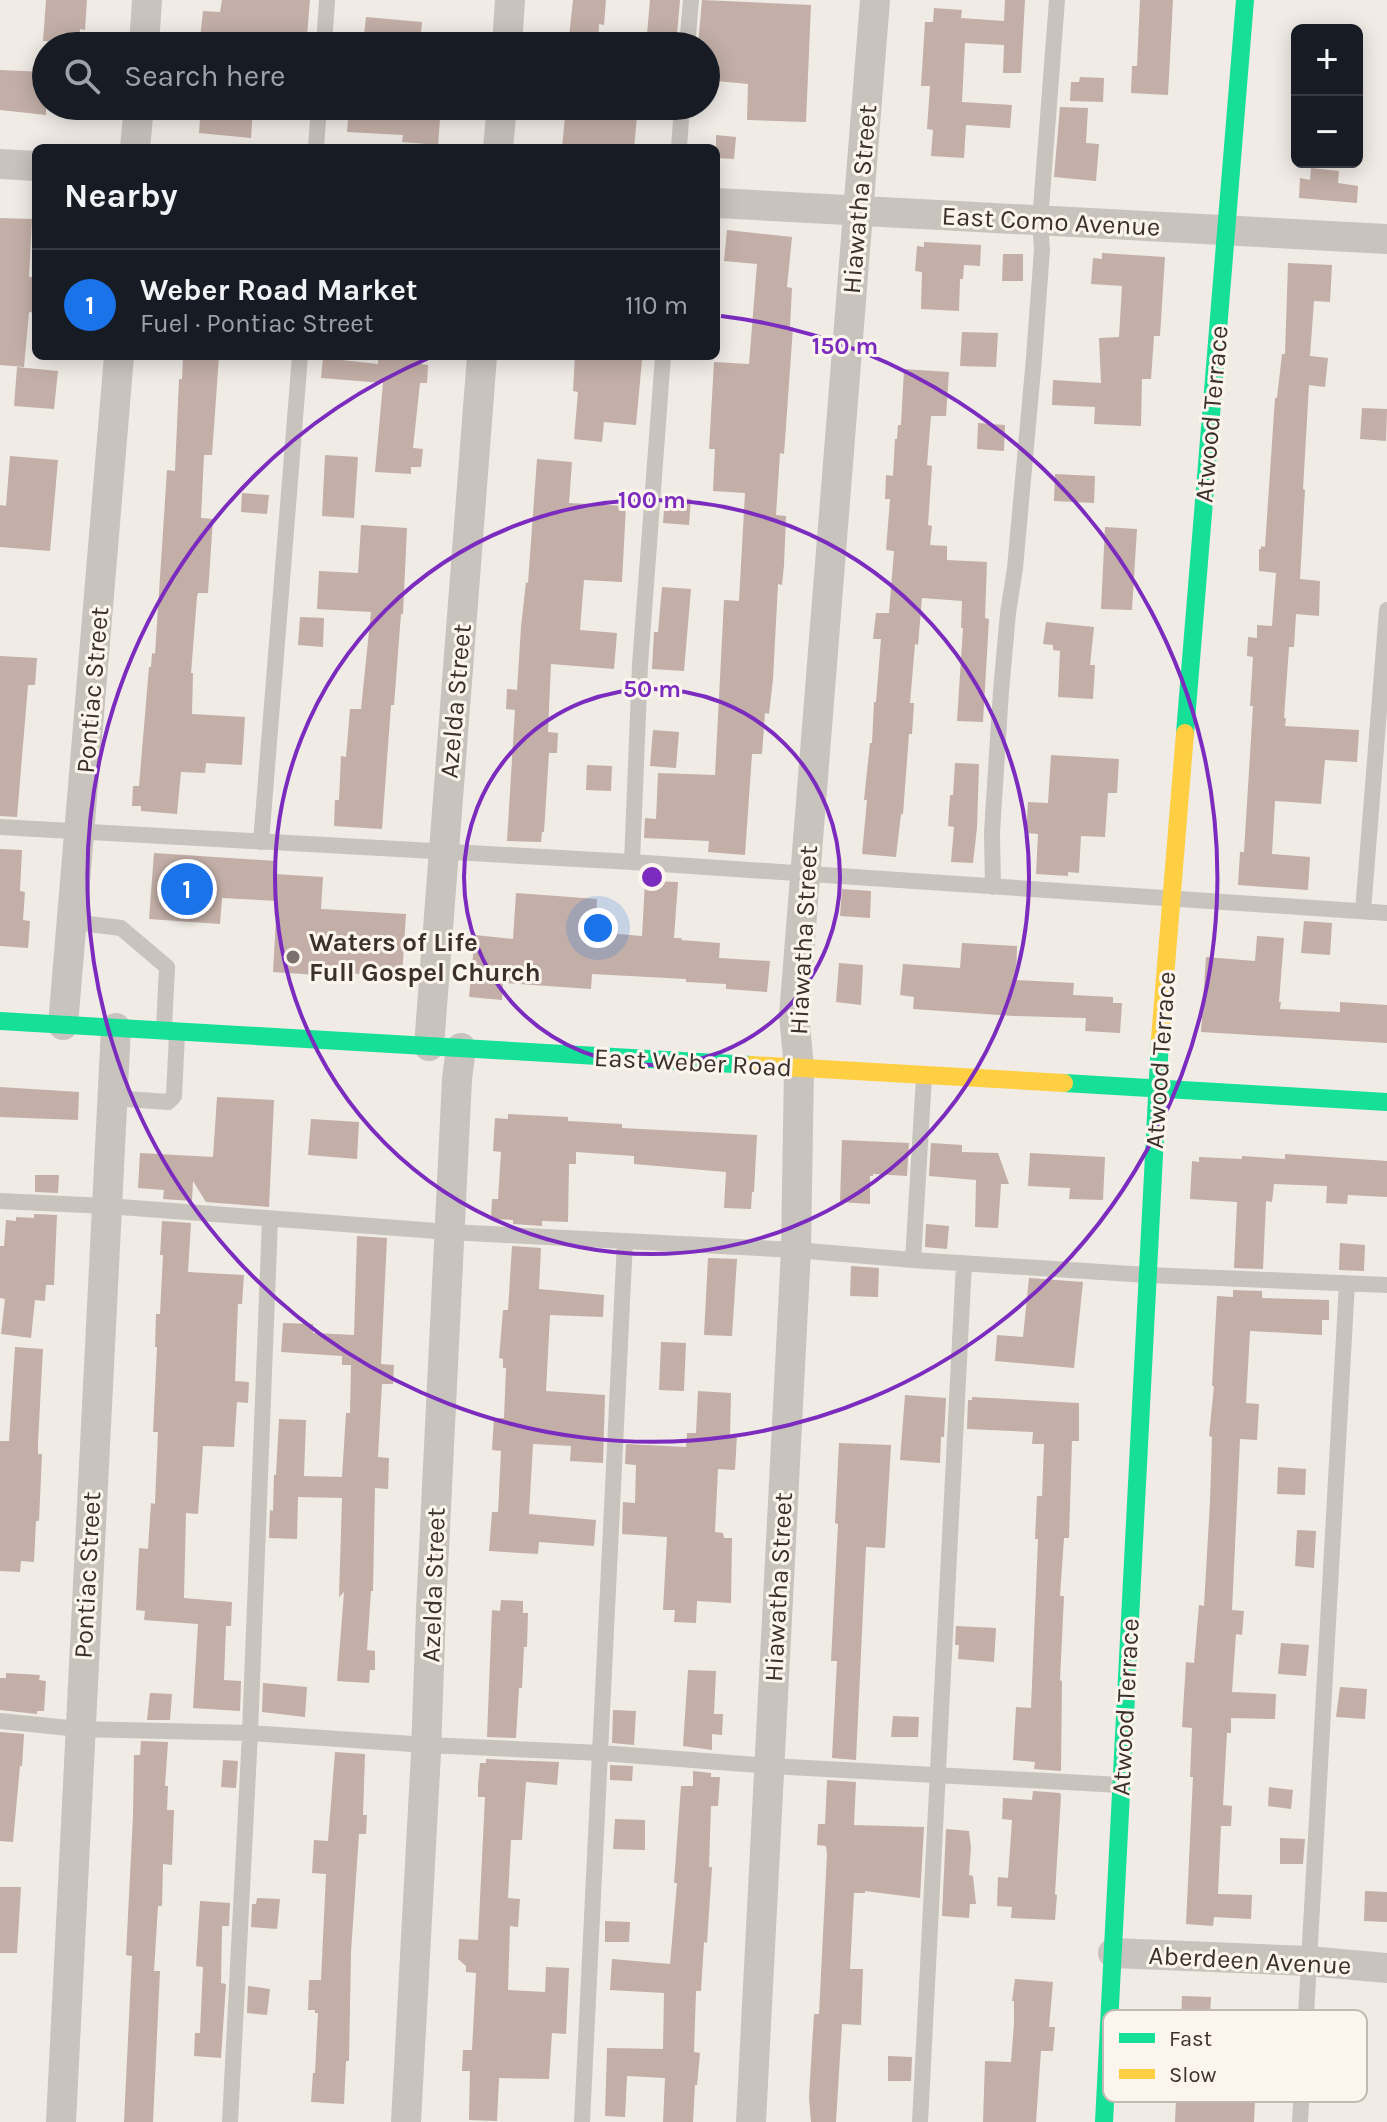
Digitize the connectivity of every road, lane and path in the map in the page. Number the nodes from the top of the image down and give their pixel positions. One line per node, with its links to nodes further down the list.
1 (147, 0): 8 (street)
2 (327, 0): 9 (lane)
3 (510, 0): 10 (street)
4 (691, 0): 11 (lane)
5 (875, 0): 23 (street, Hiawatha Street)
6 (1057, 0): 24 (lane)
7 (1245, 0): 25 (street, Atwood Terrace)
8 (145, 32)
9 (325, 32)
10 (508, 32)
11 (688, 32)
12 (138, 120): 16 (street)
13 (318, 120): 17 (lane)
14 (501, 120): 18 (street)
15 (681, 120): 19 (lane)
16 (135, 144)
17 (316, 144)
18 (498, 144)
19 (679, 144)
20 (0, 164): 21 (street)
21 (32, 166)
22 (720, 203): 23 (street, East Como Avenue)
23 (858, 212): 24 (street, East Como Avenue); 37 (street, Hiawatha Street)
24 (1040, 221): 25 (street, East Como Avenue); 38 (lane)
25 (1227, 230): 26 (street, East Como Avenue); 39 (street, Atwood Terrace)
26 (1387, 239)
27 (119, 360): 33 (street, Pontiac Street)
28 (300, 360): 34 (lane)
29 (482, 360): 35 (street, Azelda Street)
30 (663, 360): 36 (lane)
31 (1387, 610): 40 (lane)
32 (0, 827): 33 (lane)
33 (80, 832): 34 (lane); 42 (street, Pontiac Street)
34 (261, 842): 35 (lane)
35 (443, 853): 36 (lane); 47 (street, Azelda Street)
36 (632, 862): 37 (lane)
37 (805, 873): 38 (lane); 49 (street, Hiawatha Street)
38 (993, 887): 39 (lane)
39 (1171, 899): 40 (lane); 51 (street, Atwood Terrace)
40 (1363, 911): 41 (lane)
41 (1387, 913)
42 (73, 922): 44 (street, Pontiac Street); 46 (lane)
43 (0, 1021): 44 (street, East Weber Road)
44 (63, 1025): 45 (street, East Weber Road)
45 (116, 1028): 46 (street, East Weber Road); 52 (street, Pontiac Street)
46 (170, 1031): 47 (street, East Weber Road); 52 (lane)
47 (429, 1046): 48 (street, East Weber Road)
48 (461, 1048): 49 (street, East Weber Road); 57 (street, Azelda Street)
49 (799, 1068): 50 (street, East Weber Road); 59 (street, Hiawatha Street)
50 (924, 1075): 51 (street, East Weber Road); 60 (lane)
51 (1158, 1089): 53 (street, East Weber Road); 62 (street, Atwood Terrace)
52 (113, 1098): 55 (street, Pontiac Street)
53 (1387, 1102)
54 (0, 1201): 55 (lane)
55 (107, 1206): 56 (lane); 66 (street, Pontiac Street)
56 (270, 1219): 57 (lane); 67 (lane)
57 (450, 1232): 58 (lane); 68 (street, Azelda Street)
58 (625, 1241): 59 (lane); 69 (lane)
59 (796, 1250): 60 (lane); 70 (street, Hiawatha Street)
60 (913, 1260): 61 (lane)
61 (964, 1263): 62 (lane); 71 (lane)
62 (1147, 1275): 63 (lane); 72 (street, Atwood Terrace)
63 (1347, 1283): 64 (lane); 74 (lane)
64 (1387, 1285)
65 (0, 1721): 66 (lane)
66 (79, 1729): 67 (lane); 80 (street, Pontiac Street)
67 (250, 1733): 68 (lane); 81 (lane)
68 (427, 1745): 69 (lane); 82 (street, Azelda Street)
69 (601, 1753): 70 (lane); 83 (lane)
70 (770, 1766): 71 (lane); 84 (street, Hiawatha Street)
71 (937, 1775): 72 (lane); 85 (lane)
72 (1121, 1785): 73 (street, Atwood Terrace)
73 (1113, 1953): 74 (street, Aberdeen Avenue); 76 (street, Atwood Terrace)
74 (1308, 1961): 75 (street, Aberdeen Avenue); 77 (lane)
75 (1387, 1968)
76 (1110, 2010)
77 (1306, 2010)
78 (1105, 2102): 86 (street, Atwood Terrace)
79 (1301, 2102): 87 (lane)
80 (61, 2122)
81 (230, 2122)
82 (406, 2122)
83 (582, 2122)
84 (751, 2122)
85 (920, 2122)
86 (1104, 2122)
87 (1300, 2122)

